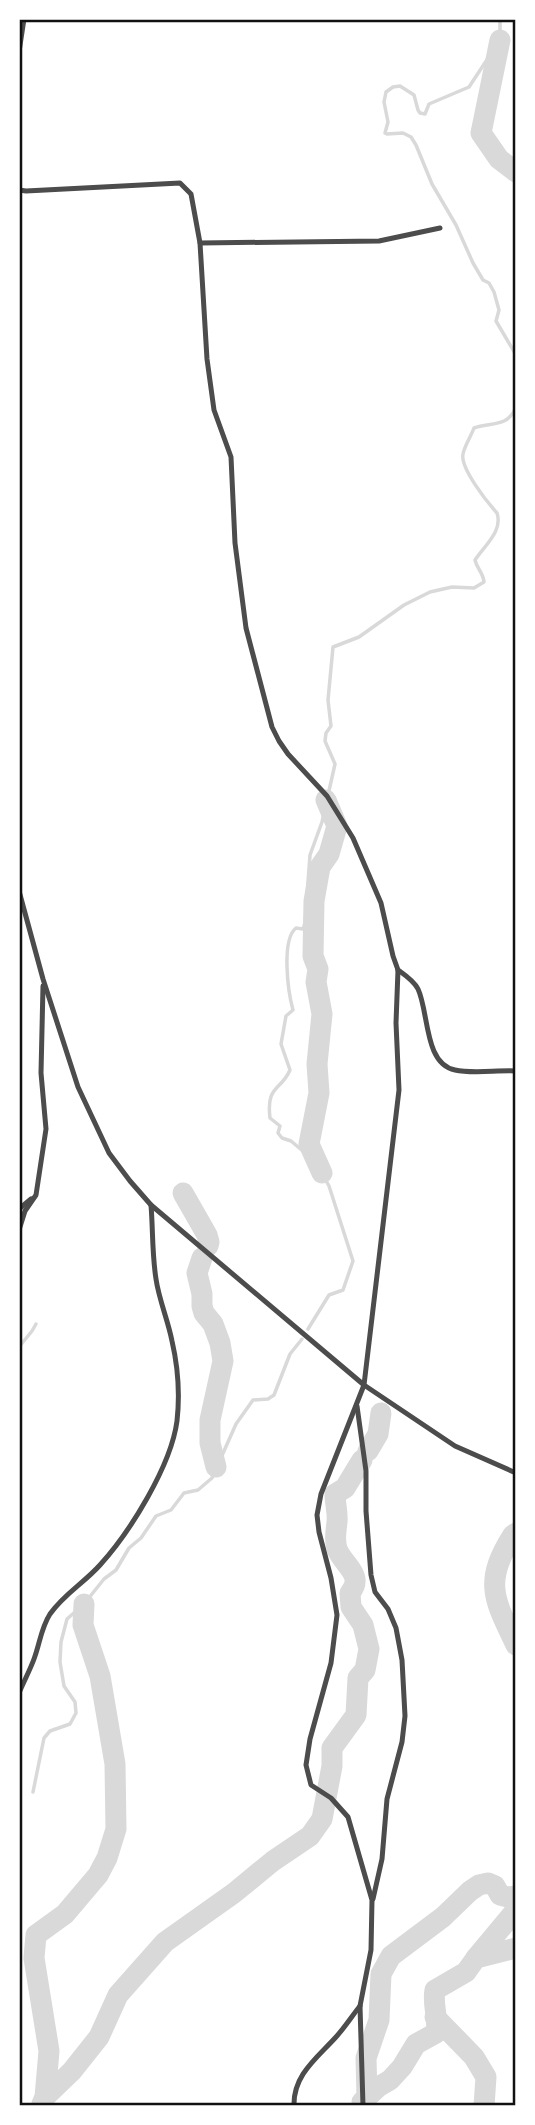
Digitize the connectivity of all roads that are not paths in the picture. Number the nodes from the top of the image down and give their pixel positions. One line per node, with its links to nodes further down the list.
1 (24, 19): 2 (street)
2 (19, 52)
3 (19, 190): 5 (street)
4 (440, 228): 5 (street)
5 (200, 243): 7 (street)
6 (19, 891): 8 (street)
7 (398, 970): 9 (street); 14 (street)
8 (43, 979): 10 (street); 11 (street)
9 (516, 1070)
10 (36, 1195): 12 (street); 13 (street)
11 (151, 1205): 14 (street); 17 (street)
12 (19, 1209)
13 (19, 1230)
14 (364, 1385): 15 (street); 16 (street)
15 (357, 1403): 18 (street); 18 (street)
16 (516, 1473)
17 (19, 1693)
18 (372, 1900): 19 (street)
19 (360, 2006): 20 (street); 21 (street)
20 (294, 2106)
21 (363, 2106)

